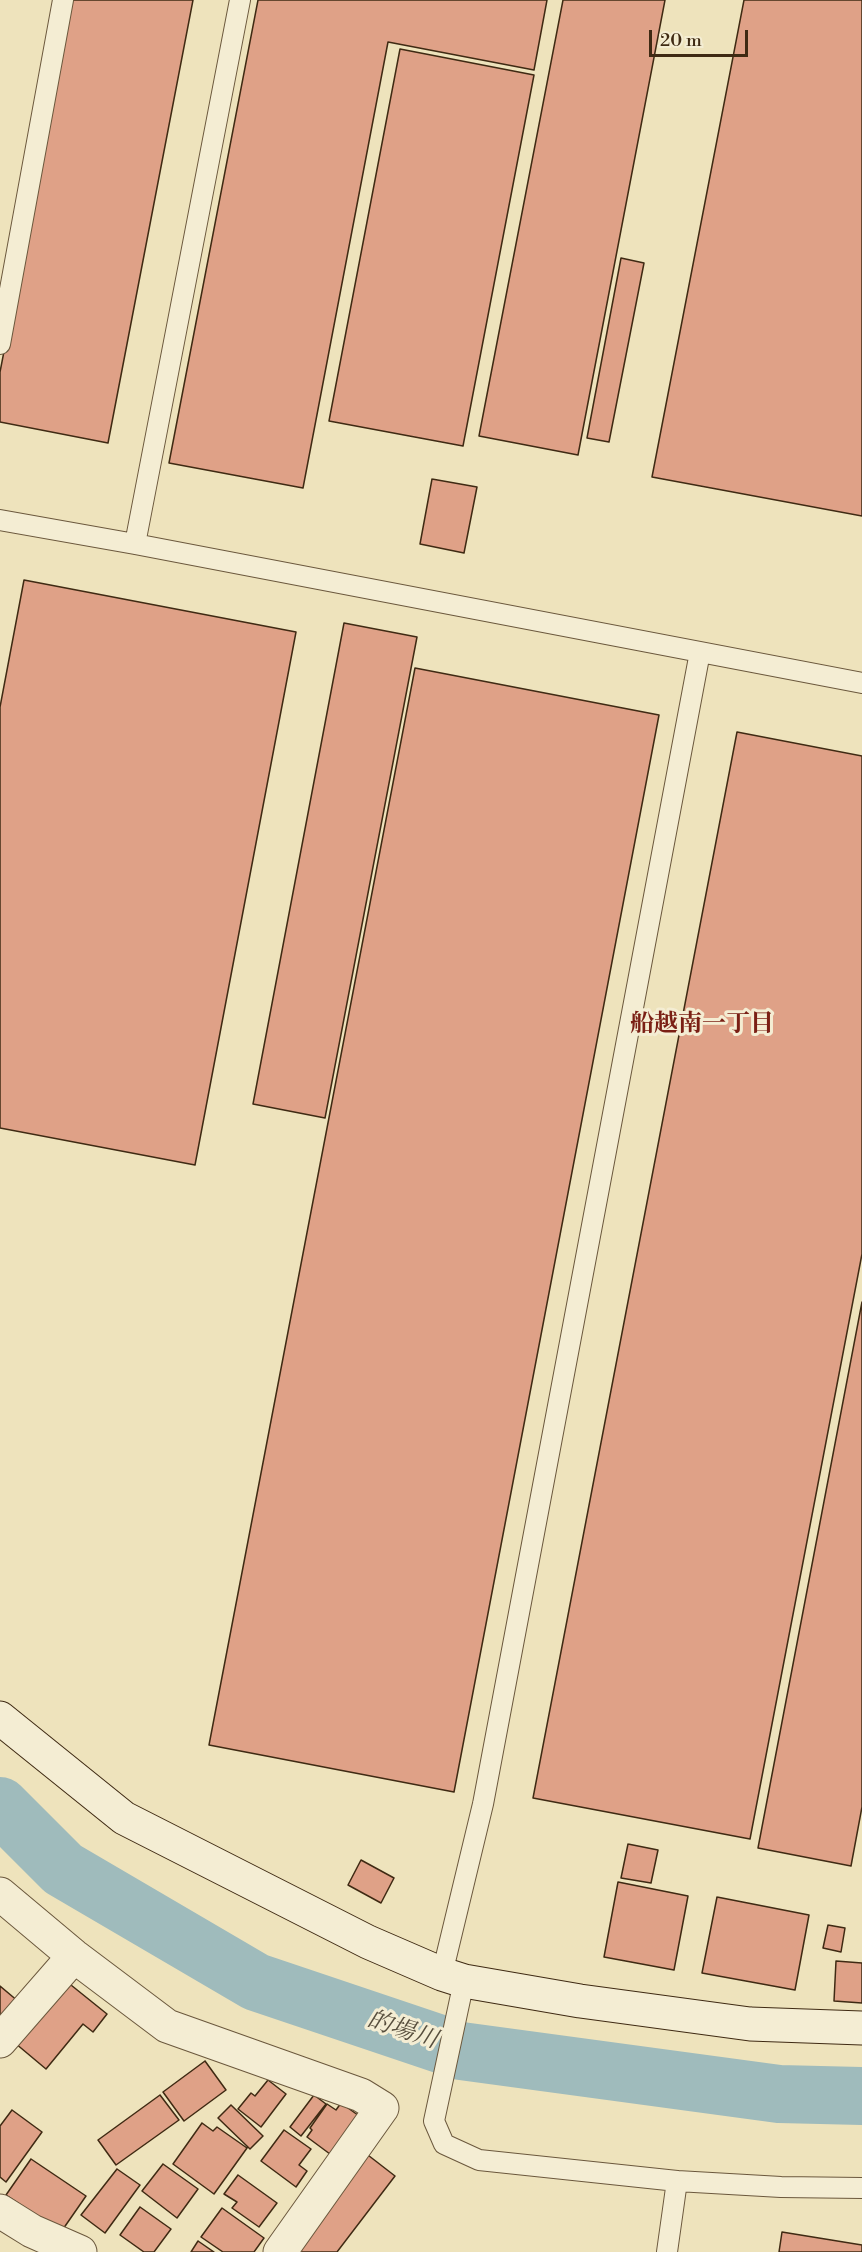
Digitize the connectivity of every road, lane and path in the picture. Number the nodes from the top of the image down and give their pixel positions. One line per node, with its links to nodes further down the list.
1 (63, 0): 3 (lane)
2 (240, 0): 5 (lane)
3 (0, 344)
4 (0, 520): 5 (lane)
5 (135, 544): 6 (lane)
6 (700, 652): 7 (lane); 11 (lane)
7 (862, 683)
8 (0, 1718): 11 (street)
9 (0, 1894): 10 (street)
10 (74, 1956): 13 (street); 18 (street)
11 (455, 1988): 12 (street); 14 (lane)
12 (862, 2028)
13 (0, 2041)
14 (677, 2181): 15 (lane); 19 (lane)
15 (862, 2188)
16 (0, 2211): 17 (street)
17 (80, 2252)
18 (280, 2252)
19 (666, 2252)

